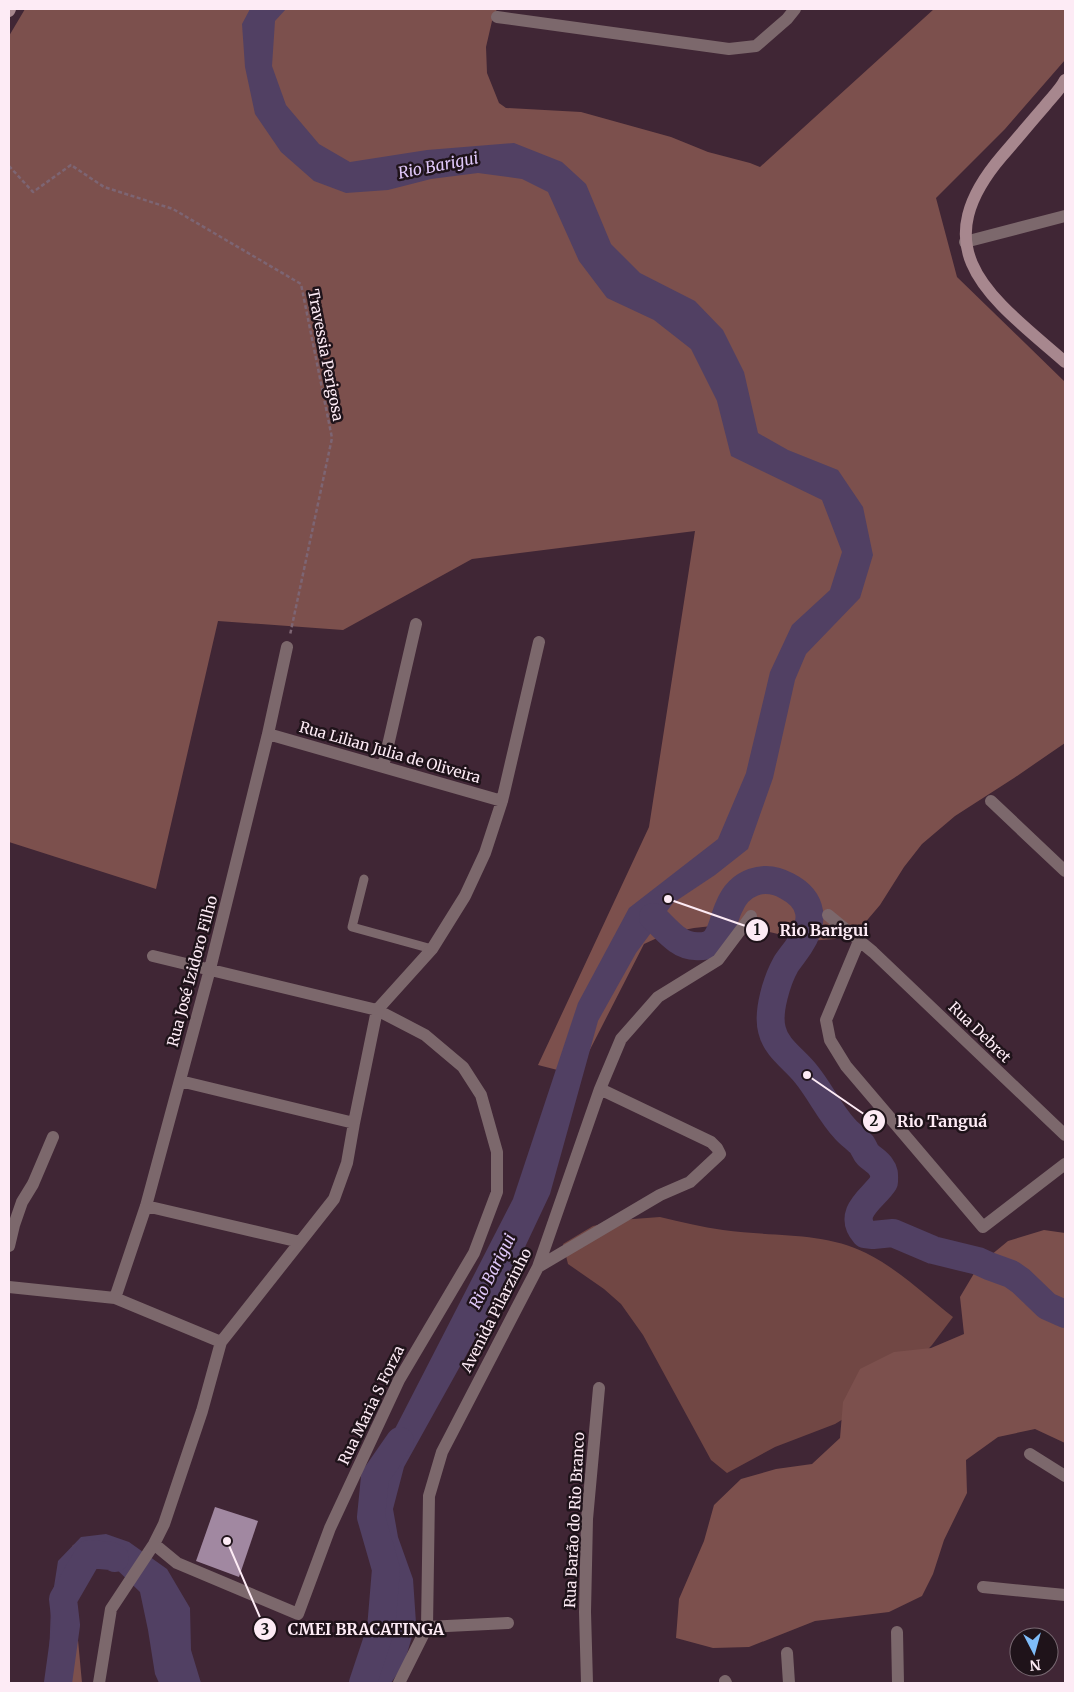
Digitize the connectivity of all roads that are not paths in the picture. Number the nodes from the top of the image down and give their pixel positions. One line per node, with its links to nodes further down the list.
1 (795, 9): 2 (street)
2 (497, 18)
3 (1065, 80): 5 (street)
4 (1065, 216): 5 (street)
5 (965, 242): 6 (street)
6 (1065, 362)
7 (416, 624): 11 (street)
8 (539, 642): 13 (street)
9 (287, 647): 10 (street, Rua José Izidoro Filho)
10 (268, 734): 11 (street, Rua Lilian Julia de Oliveira); 21 (street, Rua José Izidoro Filho)
11 (383, 767): 13 (street, Rua Lilian Julia de Oliveira)
12 (991, 800): 14 (street)
13 (502, 801): 19 (street)
14 (1065, 871)
15 (364, 879): 19 (lane)
16 (828, 915): 18 (street, Rua Debret)
17 (751, 916): 24 (street, Avenida Pilarzinho)
18 (859, 941): 26 (street, Rua Debret); 28 (street)
19 (432, 949): 22 (street)
20 (153, 956): 21 (street)
21 (210, 969): 22 (street); 23 (street, Rua José Izidoro Filho)
22 (377, 1010): 25 (street); 39 (street, Rua Maria S Forza)
23 (180, 1081): 25 (street); 29 (street, Rua José Izidoro Filho)
24 (600, 1089): 32 (street, Avenida Pilarzinho); 32 (street)
25 (354, 1123): 30 (street)
26 (1065, 1135)
27 (53, 1138): 31 (street)
28 (1065, 1164)
29 (146, 1206): 30 (street); 34 (street, Rua José Izidoro Filho)
30 (300, 1242): 35 (street)
31 (9, 1246)
32 (538, 1267): 43 (street, Avenida Pilarzinho)
33 (9, 1287): 34 (street)
34 (115, 1298): 35 (street)
35 (221, 1342): 39 (street)
36 (599, 1388): 48 (street, Rua Barão do Rio Branco)
37 (1030, 1454): 38 (street)
38 (1065, 1476)
39 (152, 1547): 46 (street)
40 (983, 1587): 41 (street)
41 (1065, 1595)
42 (508, 1623): 43 (street)
43 (427, 1626): 47 (street, Avenida Pilarzinho)
44 (897, 1632): 50 (street)
45 (787, 1653): 49 (street)
46 (100, 1683)
47 (399, 1683)
48 (587, 1683)
49 (789, 1683)
50 (898, 1683)

